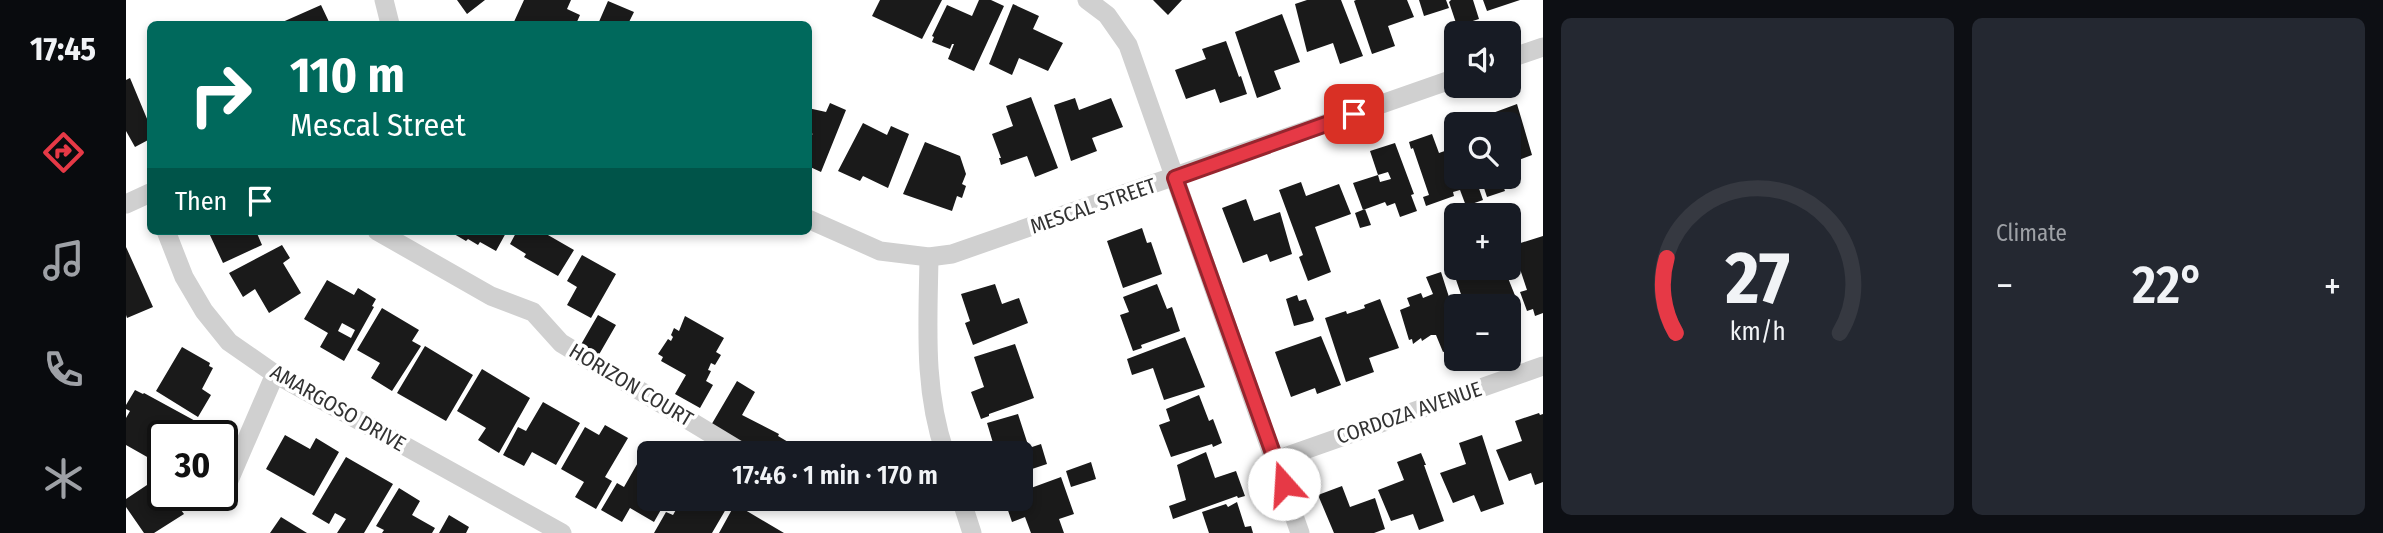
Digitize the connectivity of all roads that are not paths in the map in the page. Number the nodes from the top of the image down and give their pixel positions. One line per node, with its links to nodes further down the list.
1 (384, 0): 3 (street)
2 (1087, 0): 7 (street)
3 (389, 21)
4 (1543, 47): 5 (street)
5 (1521, 55)
6 (1444, 82): 7 (street, MESCAL STREET)
7 (1175, 178): 13 (street, MESCAL STREET); 19 (street)
8 (147, 194): 9 (street)
9 (126, 204)
10 (812, 221): 13 (street, MESCAL STREET)
11 (168, 235): 15 (street, AMARGOSO DRIVE)
12 (384, 235): 16 (street, HORIZON COURT)
13 (929, 257): 17 (street)
14 (1543, 366): 19 (street, CORDOZA AVENUE)
15 (275, 374): 18 (street); 21 (street, AMARGOSO DRIVE)
16 (723, 441)
17 (941, 441)
18 (238, 458)
19 (1276, 460): 23 (street)
20 (965, 511): 22 (street)
21 (562, 533)
22 (972, 533)
23 (1300, 533)

